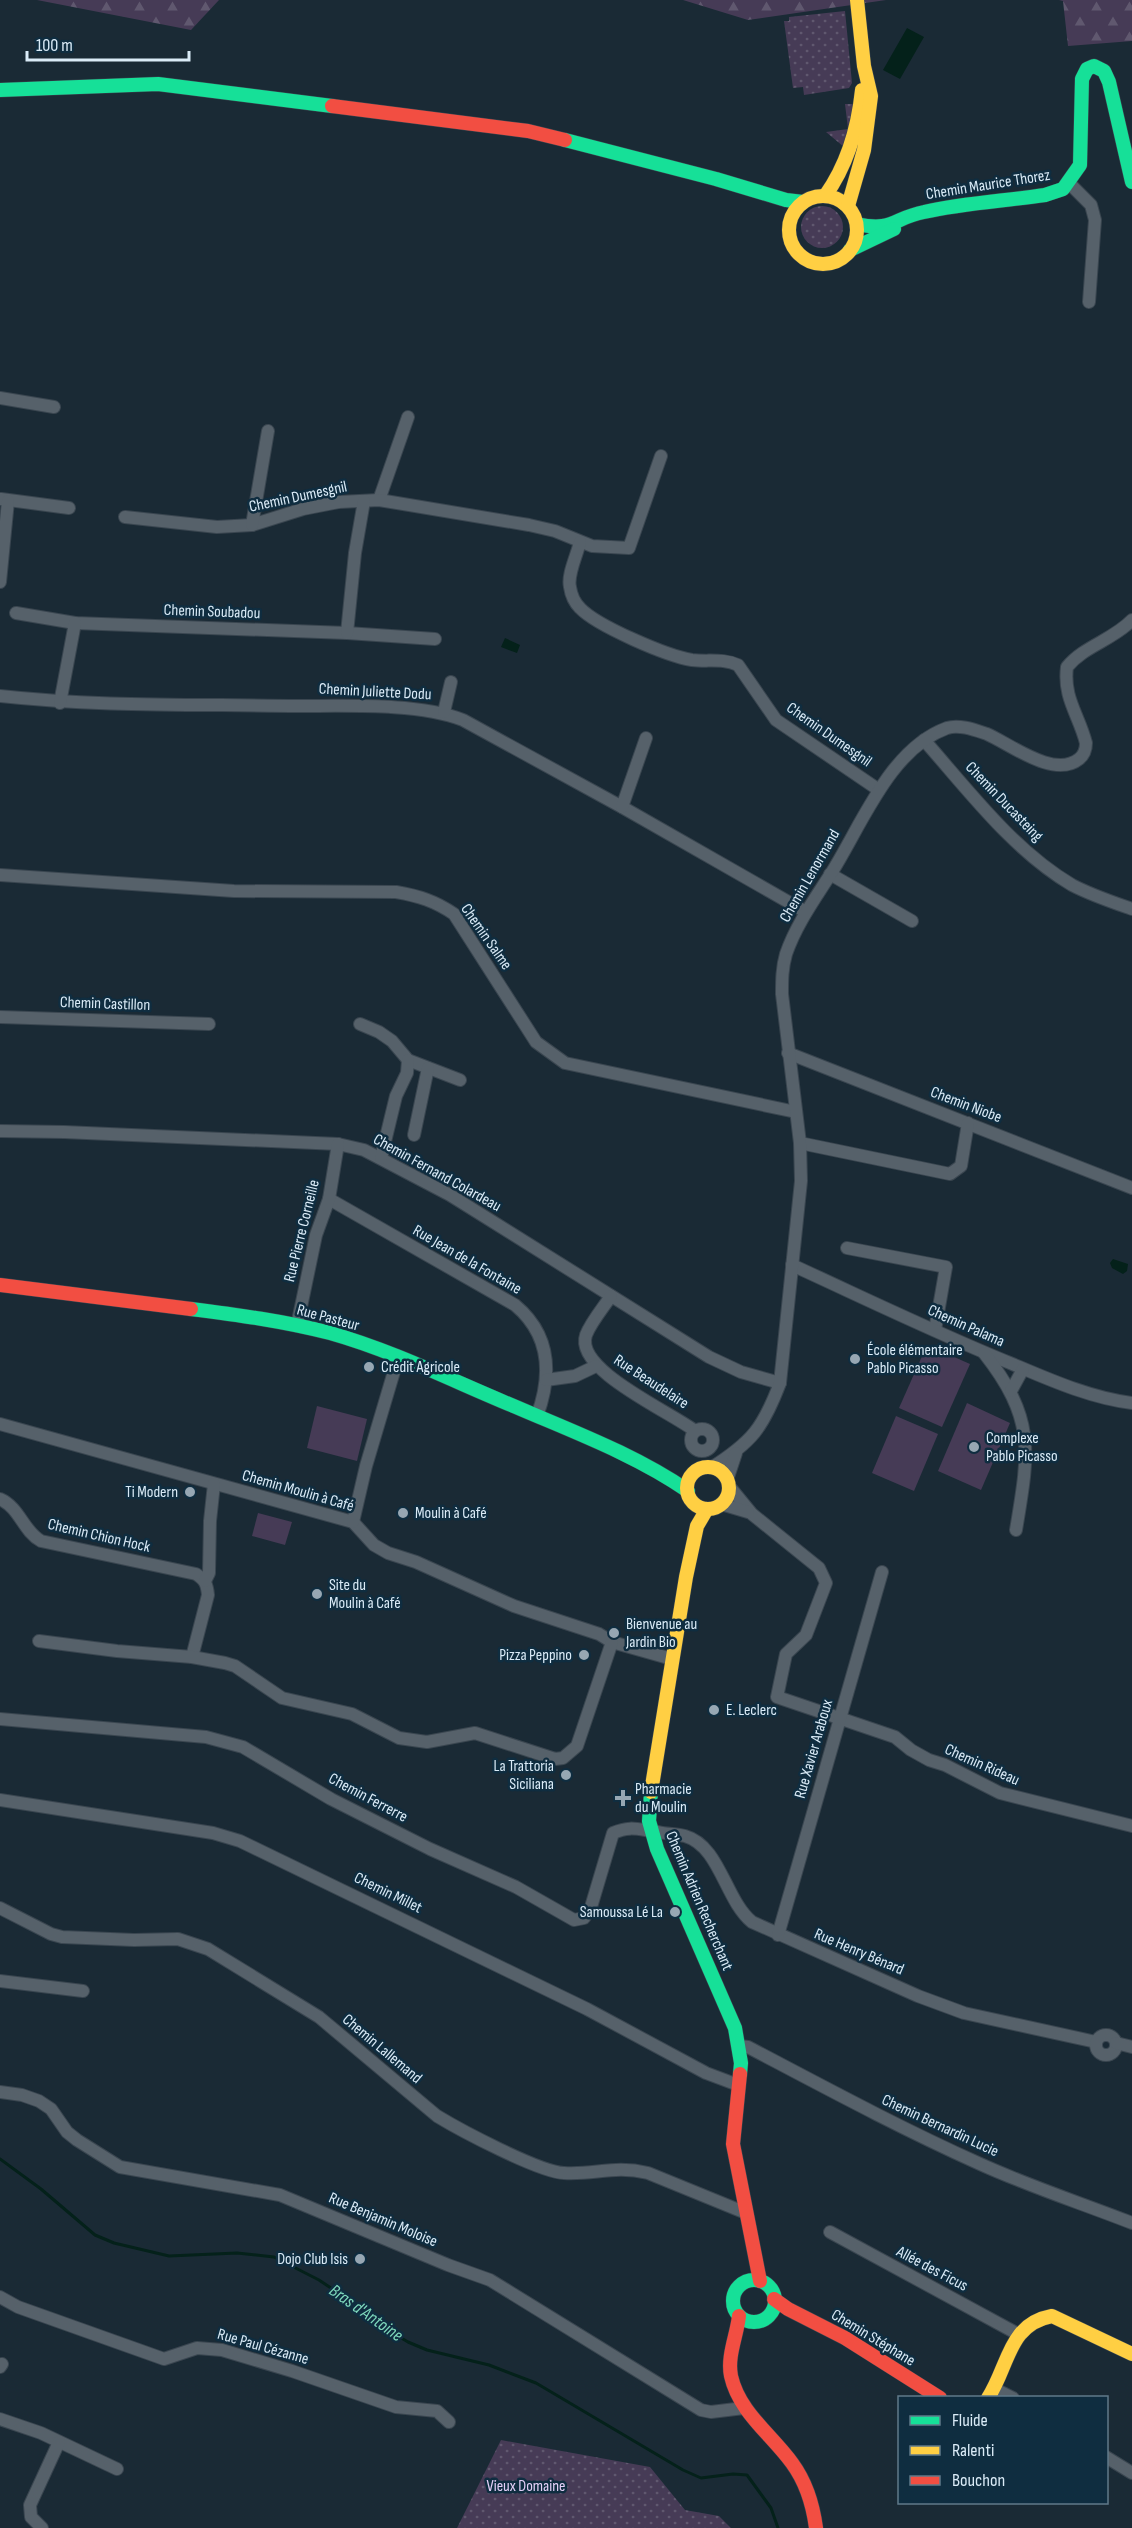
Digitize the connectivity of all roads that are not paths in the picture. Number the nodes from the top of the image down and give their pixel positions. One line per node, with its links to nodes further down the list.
1 (857, 0): 2 (main road)
2 (864, 66): 4 (main road); 5 (main road)
3 (0, 90): 8 (main road)
4 (862, 96): 5 (main road); 9 (main road)
5 (870, 117): 11 (main road)
6 (1132, 182): 7 (main road, Chemin Maurice Thorez)
7 (1069, 183): 12 (main road, Chemin Maurice Thorez); 16 (street)
8 (761, 193): 10 (main road); 13 (main road)
9 (825, 196): 10 (main road); 11 (main road)
10 (803, 202): 13 (main road)
11 (848, 206): 14 (main road)
12 (911, 216): 14 (main road, Chemin Maurice Thorez); 15 (main road, Chemin Maurice Thorez)
13 (791, 218): 15 (main road)
14 (857, 224): 15 (main road)
15 (850, 250)
16 (1089, 302)
17 (0, 398): 18 (street)
18 (54, 407)
19 (408, 417): 23 (street)
20 (268, 431): 27 (street)
21 (660, 456): 28 (street, Chemin Dumesgnil)
22 (4, 500): 25 (street); 29 (street)
23 (379, 500): 24 (street, Chemin Dumesgnil); 28 (street, Chemin Dumesgnil)
24 (364, 501): 27 (street, Chemin Dumesgnil); 34 (street)
25 (69, 508)
26 (125, 517): 27 (street, Chemin Dumesgnil)
27 (252, 525)
28 (580, 542): 42 (street, Chemin Dumesgnil)
29 (1, 557): 30 (street)
30 (0, 582)
31 (16, 613): 33 (street, Chemin Soubadou)
32 (1132, 620): 41 (street, Chemin Lenormand)
33 (75, 623): 34 (street, Chemin Soubadou); 38 (street)
34 (347, 633): 35 (street, Chemin Soubadou)
35 (435, 639)
36 (451, 682): 39 (street)
37 (0, 696): 38 (street, Chemin Juliette Dodu)
38 (60, 703): 39 (street, Chemin Juliette Dodu)
39 (444, 712): 43 (street, Chemin Juliette Dodu)
40 (646, 738): 43 (street)
41 (924, 741): 42 (street, Chemin Lenormand); 46 (street, Chemin Ducasteing)
42 (879, 790): 44 (street, Chemin Lenormand)
43 (622, 807): 47 (street, Chemin Juliette Dodu)
44 (830, 874): 47 (street, Chemin Lenormand); 48 (street)
45 (0, 875): 56 (street, Chemin Salme)
46 (1132, 909)
47 (806, 912): 52 (street, Chemin Lenormand)
48 (912, 921)
49 (0, 1017): 50 (street, Chemin Castillon)
50 (209, 1024)
51 (360, 1024): 53 (street)
52 (788, 1053): 56 (street, Chemin Lenormand); 57 (street, Chemin Niobe)
53 (408, 1060): 54 (street); 62 (street)
54 (428, 1068): 55 (street); 59 (street)
55 (460, 1080)
56 (796, 1112): 60 (street, Chemin Lenormand)
57 (969, 1123): 60 (street); 63 (street, Chemin Niobe)
58 (0, 1131): 61 (street, Chemin Fernand Colardeau)
59 (414, 1135)
60 (800, 1143): 66 (street, Chemin Lenormand)
61 (338, 1144): 62 (street, Chemin Fernand Colardeau); 64 (street, Rue Pierre Corneille)
62 (381, 1158): 68 (street, Chemin Fernand Colardeau)
63 (1132, 1188)
64 (329, 1198): 69 (street, Rue Pierre Corneille); 75 (street, Rue Jean de la Fontaine)
65 (847, 1248): 70 (street)
66 (792, 1265): 70 (street, Chemin Palama); 76 (street, Chemin Lenormand)
67 (0, 1285): 69 (main road, Rue Pasteur)
68 (611, 1296): 73 (street, Rue Beaudelaire); 76 (street, Chemin Fernand Colardeau)
69 (297, 1326): 72 (main road, Rue Pasteur)
70 (935, 1330): 71 (street, Chemin Palama)
71 (983, 1352): 74 (street, Chemin Palama); 77 (street)
72 (398, 1358): 79 (main road, Rue Pasteur); 93 (street)
73 (596, 1366): 75 (street); 81 (street, Rue Beaudelaire)
74 (1023, 1369): 77 (street); 78 (street, Chemin Palama)
75 (546, 1380): 79 (street, Rue Jean de la Fontaine)
76 (780, 1383): 82 (street, Chemin Lenormand)
77 (1011, 1391): 94 (street)
78 (1132, 1403)
79 (537, 1416): 83 (main road, Rue Pasteur)
80 (0, 1424): 87 (street, Chemin Moulin à Café)
81 (694, 1431)
82 (736, 1453): 84 (street, Chemin Lenormand); 86 (street, Chemin Lenormand)
83 (628, 1456): 85 (main road, Rue Pasteur); 88 (main road, Rue Pasteur)
84 (711, 1468): 85 (main road); 86 (main road)
85 (692, 1475): 88 (main road)
86 (728, 1483): 90 (main road); 92 (street)
87 (214, 1484): 93 (street, Chemin Moulin à Café); 96 (street)
88 (688, 1491): 91 (main road)
89 (0, 1499): 96 (street, Chemin Chion Hock)
90 (721, 1504): 91 (main road); 92 (street)
91 (701, 1507): 100 (main road, Chemin Adrien Recherchant)
92 (752, 1514): 102 (street, Chemin Rideau)
93 (353, 1521): 98 (street, Chemin Moulin à Café)
94 (1016, 1530)
95 (882, 1572): 102 (street, Rue Xavier Araboux)
96 (205, 1581): 99 (street)
97 (39, 1641): 99 (street)
98 (612, 1642): 99 (street); 100 (street, Chemin Moulin à Café)
99 (192, 1657)
100 (672, 1659): 105 (main road, Chemin Adrien Recherchant)
101 (0, 1719): 105 (street, Chemin Ferrerre)
102 (841, 1719): 104 (street, Chemin Rideau); 107 (street, Rue Xavier Araboux)
103 (0, 1800): 112 (street, Chemin Millet)
104 (1132, 1826)
105 (651, 1832): 107 (street, Rue Henry Bénard); 110 (main road, Chemin Adrien Recherchant)
106 (0, 1908): 114 (street, Chemin Lallemand)
107 (778, 1935): 111 (street, Rue Henry Bénard)
108 (0, 1981): 109 (street)
109 (83, 1991)
110 (739, 2046): 112 (main road, Chemin Adrien Recherchant); 115 (street, Chemin Bernardin Lucie)
111 (1132, 2047)
112 (738, 2085): 114 (main road, Chemin Adrien Recherchant)
113 (0, 2092): 126 (street, Rue Benjamin Moloise)
114 (746, 2213): 117 (main road, Chemin Adrien Recherchant)
115 (1132, 2223)
116 (830, 2232): 121 (street, Allée des Ficus)
117 (753, 2281): 119 (main road); 120 (main road, Chemin Adrien Recherchant)
118 (0, 2297): 128 (street, Rue Paul Cézanne)
119 (773, 2305): 120 (main road); 124 (main road, Chemin Stéphane)
120 (744, 2319): 126 (main road, Chemin Adrien Recherchant)
121 (1018, 2334): 122 (main road); 123 (main road)
122 (1132, 2354)
123 (991, 2393): 125 (street)
124 (938, 2396)
125 (1008, 2396)
126 (744, 2408): 134 (main road, Chemin Adrien Recherchant)
127 (0, 2419): 129 (street)
128 (449, 2422)
129 (59, 2442): 131 (street); 133 (street)
130 (1108, 2458): 132 (street)
131 (117, 2469)
132 (1132, 2474)
133 (42, 2528)
134 (816, 2528)

